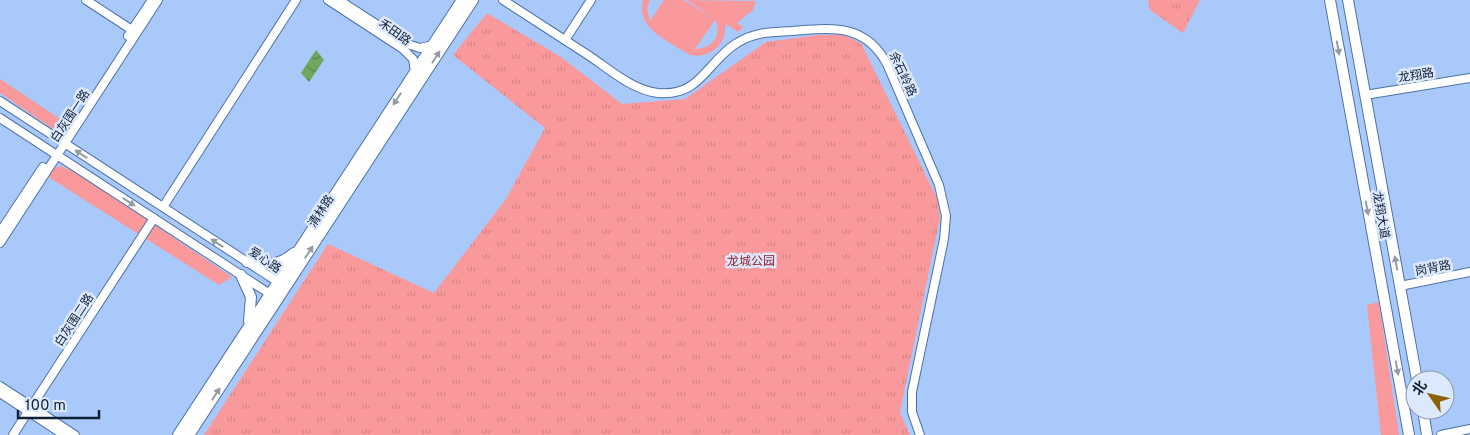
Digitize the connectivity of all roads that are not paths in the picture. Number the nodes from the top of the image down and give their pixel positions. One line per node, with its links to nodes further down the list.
1 (86, 0): 13 (street)
2 (152, 0): 13 (street, 白灰围一路)
3 (158, 0): 13 (street, 白灰围一路)
4 (296, 0): 23 (street)
5 (328, 0): 16 (street, 禾田路)
6 (339, 0): 15 (street, 禾田路)
7 (462, 0): 15 (main road, 清林路)
8 (473, 0): 33 (main road, 清林路, one-way to 8)
9 (503, 0): 14 (street, 余石岭路)
10 (591, 0): 14 (street)
11 (1330, 0): 48 (main road, 龙翔大道, one-way to 48)
12 (1348, 0): 18 (main road, 龙翔大道)
13 (134, 32): 21 (street, 白灰围一路)
14 (565, 40): 47 (street, 余石岭路)
15 (433, 44): 16 (main road, 清林路)
16 (415, 72): 27 (main road, 清林路, one-way to 27)
17 (1470, 78): 18 (street, 龙翔路)
18 (1365, 95): 32 (main road, 龙翔大道, one-way to 18)
19 (0, 101): 21 (street, 爱心路)
20 (0, 118): 22 (street, 爱心路)
21 (63, 142): 22 (street, 白灰围一路); 23 (street, 爱心路, one-way to 21)
22 (55, 154): 24 (street, 爱心路, one-way to 24); 25 (street, 白灰围一路); 26 (street, 白灰围一路)
23 (163, 207): 28 (street, 爱心路, one-way to 23)
24 (154, 218): 30 (street, 爱心路); 39 (street, 白灰围二路)
25 (0, 232)
26 (0, 244)
27 (300, 248): 28 (main road); 31 (main road, 清林路)
28 (247, 262): 31 (street, 爱心路)
29 (1470, 272): 32 (street, 岗背路)
30 (241, 275): 34 (street, 爱心路); 35 (main road)
31 (278, 282): 33 (street, 爱心路); 34 (main road, 清林路)
32 (1400, 286): 36 (main road, 龙翔大道)
33 (282, 293): 34 (street, 爱心路); 46 (main road, 清林路, one-way to 33)
34 (270, 294): 35 (main road, 清林路)
35 (246, 330): 45 (main road, 清林路)
36 (1415, 370)
37 (0, 386): 39 (street)
38 (0, 393): 39 (street)
39 (30, 409): 42 (street, 白灰围二路); 43 (street); 44 (street)
40 (1425, 420): 49 (main road)
41 (1470, 429): 50 (street)
42 (13, 435)
43 (64, 435)
44 (75, 435)
45 (178, 435)
46 (189, 435)
47 (920, 435)
48 (1409, 435)
49 (1427, 435)
50 (1441, 435)

